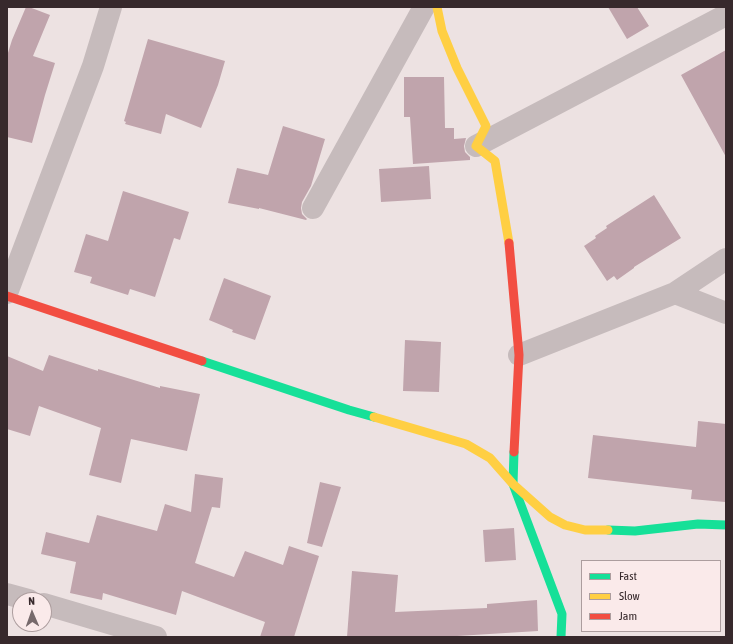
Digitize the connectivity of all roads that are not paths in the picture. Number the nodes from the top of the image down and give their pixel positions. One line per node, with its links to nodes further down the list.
1 (111, 7): 9 (street)
2 (424, 7): 6 (street)
3 (437, 7): 5 (street)
4 (726, 15): 5 (street)
5 (476, 146): 11 (street)
6 (313, 208)
7 (726, 259): 8 (street)
8 (675, 293): 10 (street); 11 (street)
9 (7, 295): 12 (street)
10 (726, 314)
11 (519, 354): 12 (street)
12 (513, 484): 13 (street); 16 (street)
13 (726, 525)
14 (52, 606): 15 (street)
15 (156, 637)
16 (561, 637)

